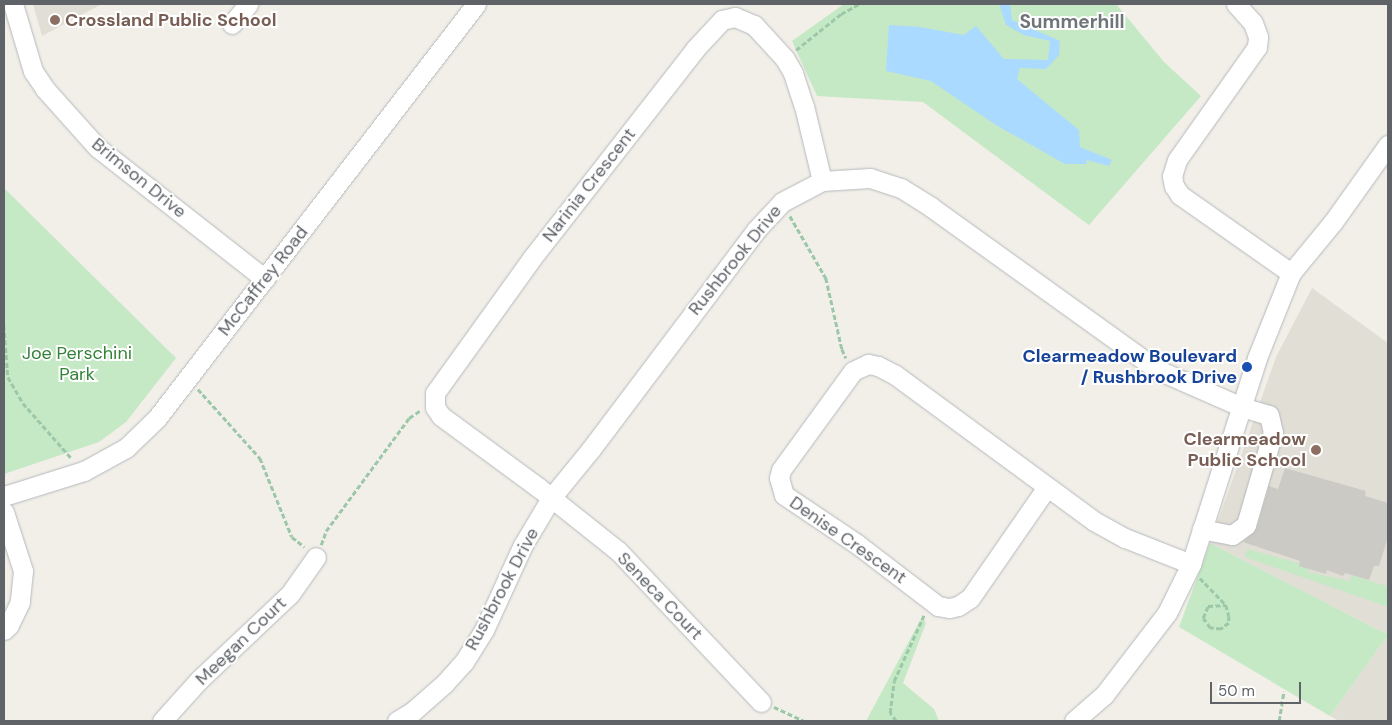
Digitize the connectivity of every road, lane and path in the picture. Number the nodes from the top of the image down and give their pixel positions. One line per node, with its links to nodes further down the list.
1 (13, 4): 12 (street, Brimson Drive)
2 (248, 4): 6 (street)
3 (476, 4): 12 (street, McCaffrey Road)
4 (859, 4): 7 (path)
5 (1236, 4): 11 (street)
6 (232, 24)
7 (785, 59): 9 (street, Narinia Crescent); 16 (street, Narinia Crescent)
8 (1388, 145): 11 (street)
9 (822, 181): 10 (street, Rushbrook Drive); 17 (street, Rushbrook Drive)
10 (782, 202): 14 (path); 21 (street, Rushbrook Drive)
11 (1291, 273): 17 (street)
12 (265, 279): 15 (street, McCaffrey Road)
13 (4, 325): 18 (path)
14 (853, 371): 19 (street); 26 (street, Denise Crescent)
15 (188, 378): 18 (street, McCaffrey Road); 24 (path)
16 (435, 400): 21 (street); 24 (path)
17 (1242, 407): 23 (street); 23 (street, Rushbrook Drive)
18 (84, 471): 20 (street, McCaffrey Road)
19 (1047, 487): 25 (street); 26 (street, Denise Crescent)
20 (4, 496)
21 (551, 498): 30 (street, Seneca Court); 32 (street, Rushbrook Drive)
22 (4, 512): 28 (street)
23 (1202, 529): 25 (street)
24 (316, 557): 31 (street, Meegan Court)
25 (1196, 571): 27 (path); 35 (street)
26 (929, 599): 34 (path)
27 (1226, 604): 27 (path)
28 (4, 630)
29 (1284, 691): 36 (path)
30 (761, 702): 33 (path)
31 (162, 721)
32 (398, 721)
33 (804, 721)
34 (896, 721)
35 (1074, 721)
36 (1279, 721)

